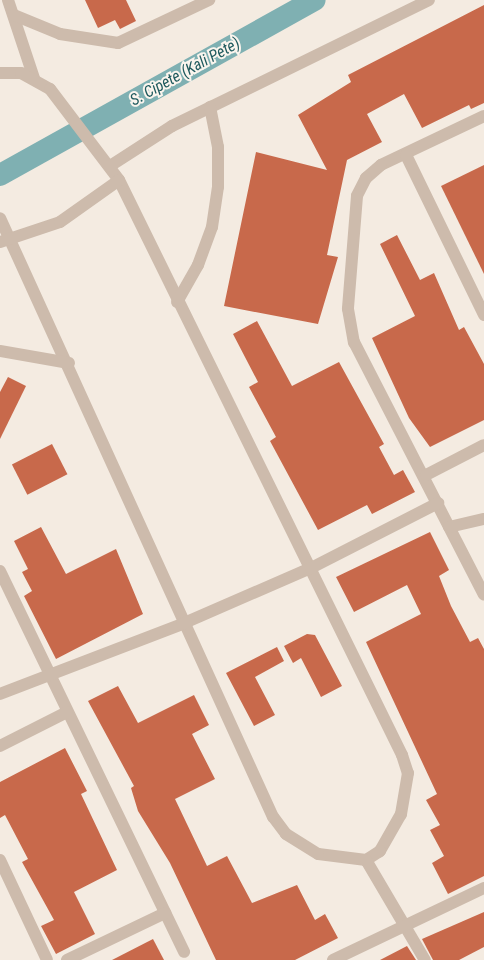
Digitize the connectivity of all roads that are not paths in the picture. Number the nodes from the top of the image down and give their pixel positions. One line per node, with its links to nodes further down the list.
1 (8, 0): 4 (street)
2 (209, 0): 4 (street)
3 (429, 0): 7 (street)
4 (14, 15): 6 (street)
5 (0, 73): 6 (street)
6 (34, 78): 10 (street)
7 (210, 107): 10 (street); 14 (street)
8 (484, 116): 9 (street)
9 (406, 155): 15 (street); 19 (street)
10 (110, 166): 11 (street)
11 (118, 180): 13 (street); 14 (street)
12 (0, 218): 13 (street)
13 (6, 240): 17 (street)
14 (177, 302): 23 (street)
15 (484, 315)
16 (0, 351): 17 (street)
17 (69, 364): 26 (street)
18 (484, 445): 19 (street)
19 (426, 475): 20 (street)
20 (438, 503): 22 (street); 23 (street)
21 (484, 519): 22 (street)
22 (449, 527): 25 (street)
23 (311, 568): 26 (street); 32 (street)
24 (0, 571): 27 (street)
25 (484, 595)
26 (182, 624): 27 (street); 32 (street)
27 (48, 674): 28 (street); 29 (street)
28 (0, 694)
29 (67, 712): 30 (street); 34 (street)
30 (0, 746)
31 (0, 860): 37 (street)
32 (366, 860): 35 (street)
33 (484, 888): 35 (street)
34 (164, 913): 36 (street); 38 (street)
35 (407, 925): 39 (street); 40 (street)
36 (184, 952)
37 (47, 960)
38 (67, 960)
39 (333, 960)
40 (425, 960)

